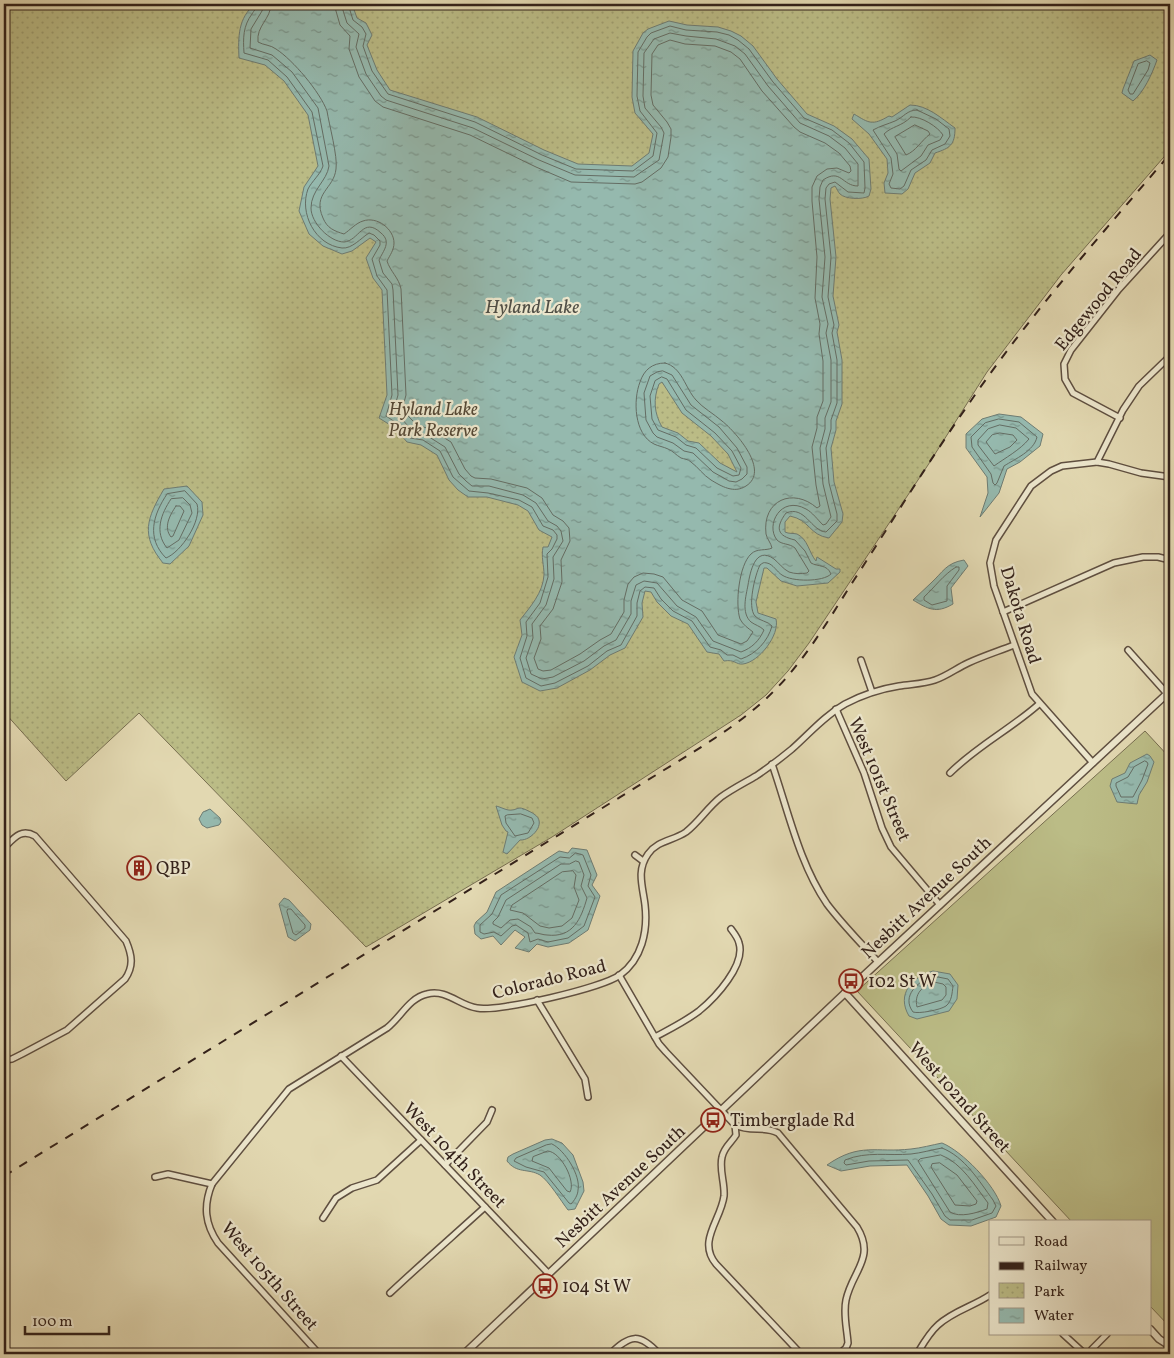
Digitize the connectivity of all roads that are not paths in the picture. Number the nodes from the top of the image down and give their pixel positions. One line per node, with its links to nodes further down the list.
1 (1170, 234): 3 (street, Edgewood Road)
2 (1170, 356): 3 (street)
3 (1120, 418): 4 (street)
4 (1097, 462): 5 (street, Dakota Road); 7 (street, Dakota Road)
5 (1170, 477)
6 (1170, 560): 7 (street)
7 (1002, 612): 8 (street, Dakota Road)
8 (1014, 645): 11 (street); 13 (street, Dakota Road)
9 (1128, 650): 12 (street)
10 (861, 660): 11 (street)
11 (872, 692): 14 (street)
12 (1169, 694): 15 (street, Nesbitt Avenue South)
13 (1039, 704): 15 (street, Dakota Road); 17 (street)
14 (836, 709): 16 (street); 21 (street, West 101st Street)
15 (1093, 763): 21 (street, Nesbitt Avenue South)
16 (772, 764): 20 (street); 23 (street)
17 (950, 773)
18 (4, 848): 31 (street)
19 (635, 855): 20 (street)
20 (643, 861): 24 (street, Colorado Road)
21 (940, 904): 23 (street, Nesbitt Avenue South)
22 (731, 929): 29 (street)
23 (878, 962): 26 (street, Nesbitt Avenue South)
24 (619, 975): 28 (street, Colorado Road); 29 (street)
25 (430, 986): 27 (street)
26 (845, 992): 34 (street, Nesbitt Avenue South); 42 (street, West 102nd Street)
27 (431, 994): 28 (street, Colorado Road); 30 (street)
28 (537, 1000): 32 (street)
29 (655, 1037): 34 (street)
30 (341, 1056): 36 (street, West 104th Street); 39 (street)
31 (4, 1060)
32 (588, 1096)
33 (492, 1110): 37 (street)
34 (724, 1112): 35 (street); 43 (street, Nesbitt Avenue South)
35 (736, 1125): 54 (street); 55 (street)
36 (421, 1140): 37 (street, West 104th Street); 41 (street)
37 (445, 1165): 40 (street, West 104th Street)
38 (155, 1176): 39 (street)
39 (212, 1184): 50 (street, West 105th Street)
40 (485, 1207): 43 (street, West 104th Street); 44 (street)
41 (323, 1218)
42 (1051, 1220)
43 (549, 1274): 51 (street, Nesbitt Avenue South)
44 (390, 1293)
45 (989, 1296): 56 (street)
46 (1152, 1331): 49 (street)
47 (1065, 1336): 57 (street)
48 (1105, 1336): 58 (street)
49 (1170, 1346)
50 (319, 1354)
51 (464, 1354)
52 (610, 1354): 53 (street)
53 (659, 1354)
54 (801, 1354)
55 (839, 1354)
56 (917, 1354)
57 (1085, 1354)
58 (1089, 1354)

